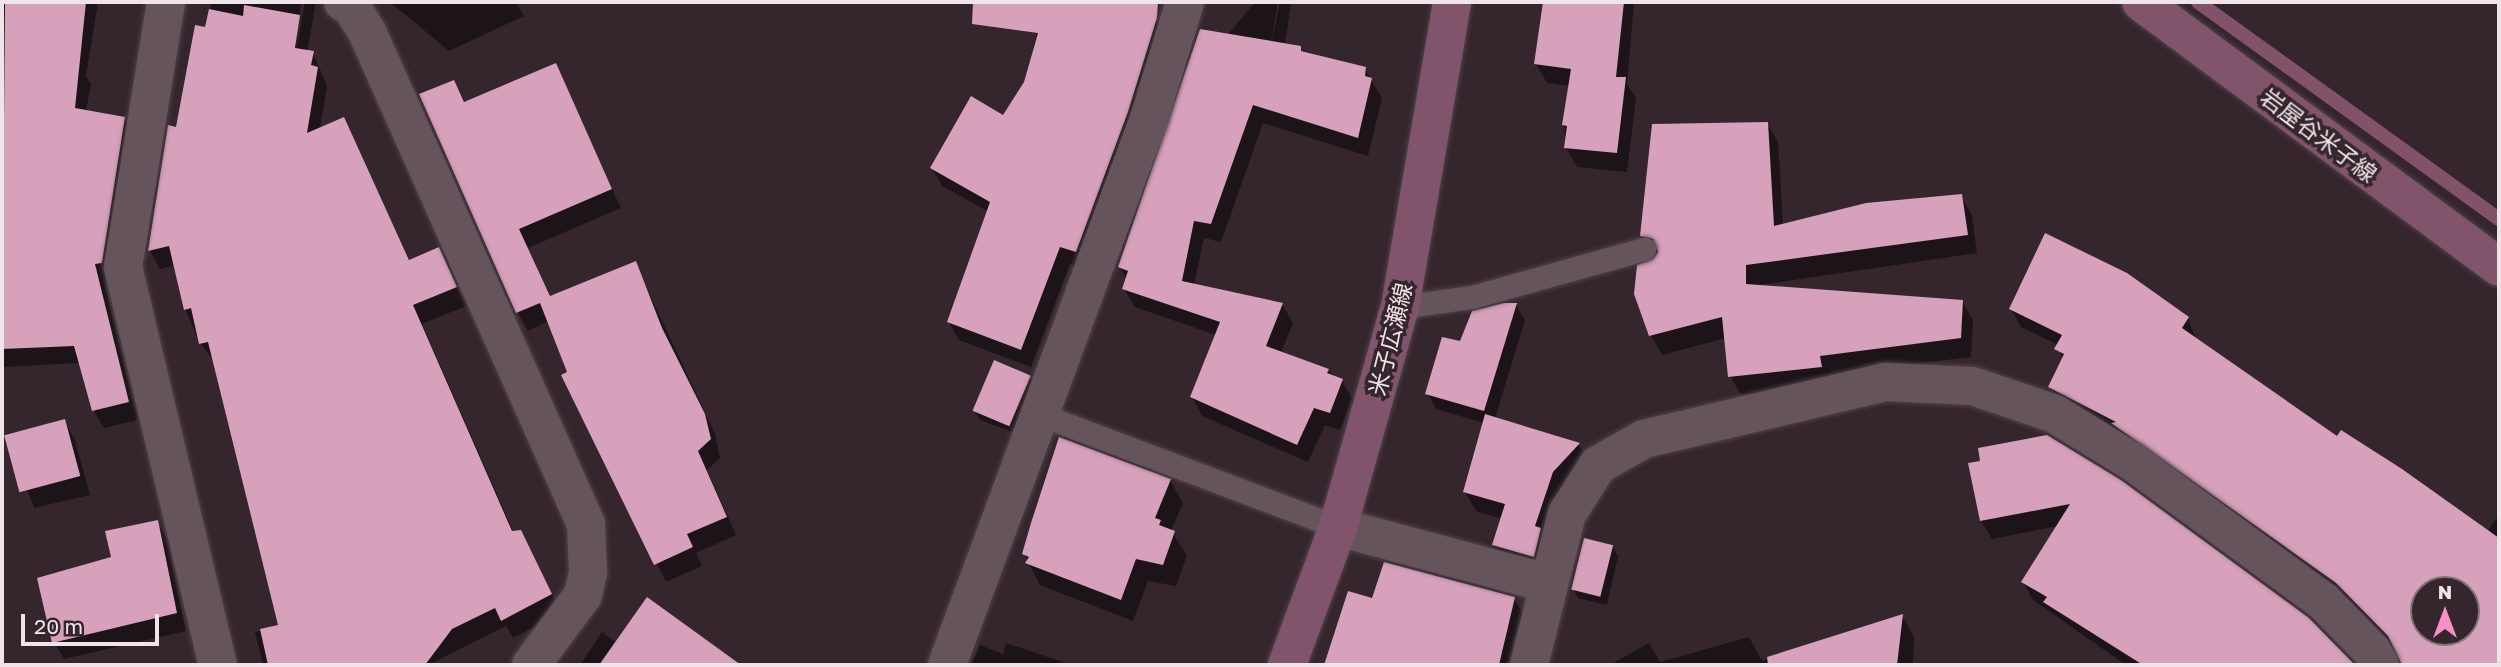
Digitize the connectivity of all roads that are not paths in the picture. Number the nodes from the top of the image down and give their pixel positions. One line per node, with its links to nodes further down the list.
1 (166, 2): 12 (street)
2 (343, 2): 13 (street)
3 (1185, 2): 9 (street)
4 (1452, 2): 8 (main road, 米子広瀬線)
5 (2141, 2): 7 (main road, 岩屋谷米子線)
6 (1644, 249): 8 (lane)
7 (2499, 267)
8 (1400, 307): 10 (main road, 米子広瀬線)
9 (1039, 414): 10 (lane); 14 (street)
10 (1338, 527): 11 (street); 15 (main road, 米子広瀬線)
11 (1547, 583): 16 (street); 17 (street)
12 (218, 665)
13 (531, 665)
14 (947, 665)
15 (1287, 665)
16 (1529, 665)
17 (2380, 665)

